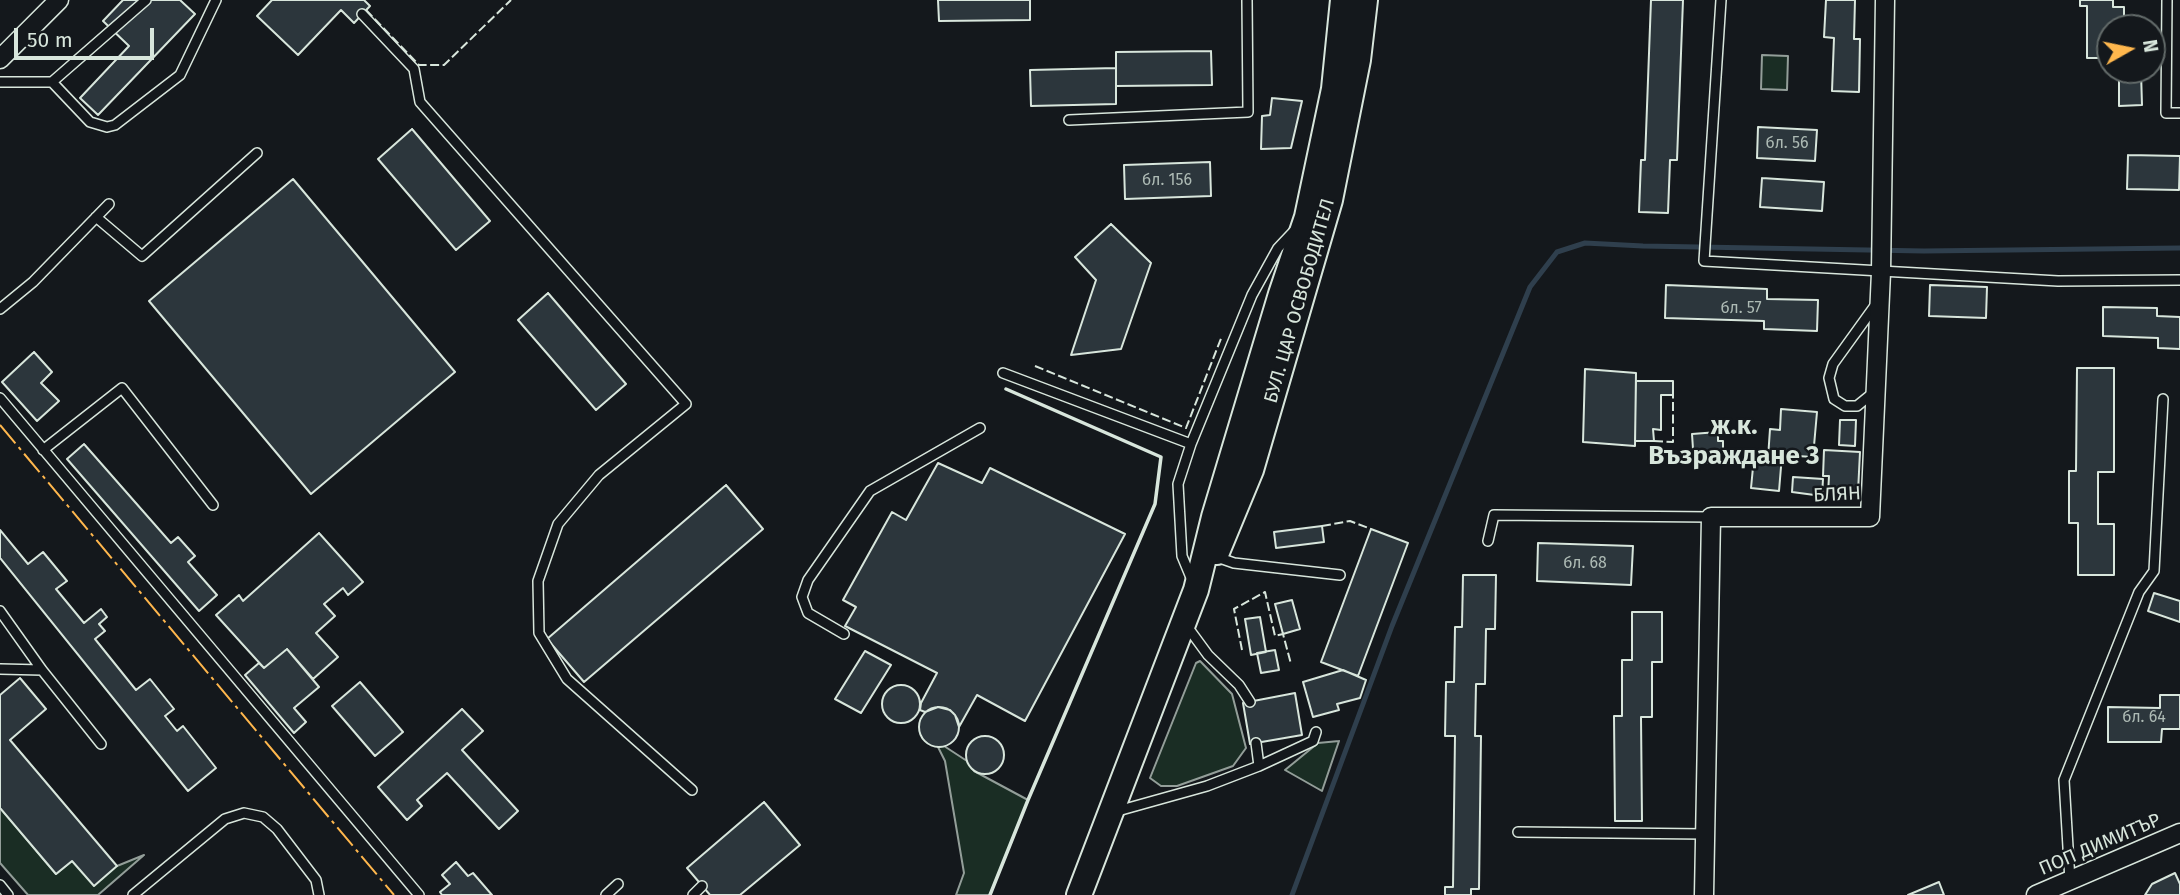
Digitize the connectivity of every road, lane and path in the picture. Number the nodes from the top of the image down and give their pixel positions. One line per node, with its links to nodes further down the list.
1 (60, 0): 11 (street)
2 (146, 0): 13 (lane)
3 (216, 0): 13 (lane)
4 (1247, 0): 15 (lane)
5 (1343, 0): 19 (main road, БУЛ. ЦАР ОСВОБОДИТЕЛ)
6 (1366, 0): 34 (main road, БУЛ. ЦАР ОСВОБОДИТЕЛ)
7 (1721, 0): 20 (lane)
8 (1885, 0): 20 (street, БЛЯН)
9 (2167, 0): 14 (lane)
10 (362, 14): 47 (lane)
11 (0, 59)
12 (0, 82): 13 (lane)
13 (52, 82)
14 (2180, 113)
15 (1069, 120)
16 (257, 153): 18 (lane)
17 (109, 204): 18 (lane)
18 (96, 217): 23 (lane)
19 (1307, 217): 29 (lane); 36 (main road, БУЛ. ЦАР ОСВОБОДИТЕЛ)
20 (1881, 268): 21 (lane); 22 (street, БЛЯН)
21 (2180, 280)
22 (1880, 298): 27 (street, БЛЯН); 27 (lane)
23 (0, 309)
24 (1003, 373): 29 (lane)
25 (0, 398): 30 (lane)
26 (2163, 399): 52 (lane)
27 (1869, 401): 32 (street, БЛЯН)
28 (980, 428): 39 (lane)
29 (1191, 444): 36 (lane)
30 (43, 450): 31 (lane); 59 (lane)
31 (213, 505)
32 (1711, 517): 33 (lane); 51 (street)
33 (1488, 541)
34 (1215, 556): 35 (lane); 36 (main road, БУЛ. ЦАР ОСВОБОДИТЕЛ)
35 (1340, 575)
36 (1196, 590): 38 (main road, БУЛ. ЦАР ОСВОБОДИТЕЛ)
37 (0, 611): 41 (lane)
38 (1184, 622): 42 (lane); 48 (main road, БУЛ. ЦАР ОСВОБОДИТЕЛ)
39 (844, 634)
40 (0, 669): 41 (lane)
41 (43, 670): 45 (lane)
42 (1250, 702)
43 (1316, 732): 46 (lane)
44 (1256, 743): 46 (lane)
45 (101, 744)
46 (1259, 766): 48 (lane)
47 (692, 790)
48 (1109, 814): 62 (main road, БУЛ. ЦАР ОСВОБОДИТЕЛ)
49 (1518, 832): 51 (lane)
50 (2180, 833): 52 (street, ПОП ДИМИТЪР)
51 (1705, 834): 63 (street)
52 (2070, 881): 64 (street, ПОП ДИМИТЪР)
53 (618, 884): 60 (lane)
54 (0, 885): 56 (lane)
55 (702, 886): 61 (lane)
56 (8, 895)
57 (133, 895): 58 (lane)
58 (319, 895)
59 (419, 895)
60 (606, 895)
61 (693, 895)
62 (1079, 895)
63 (1704, 895)
64 (2036, 895)

